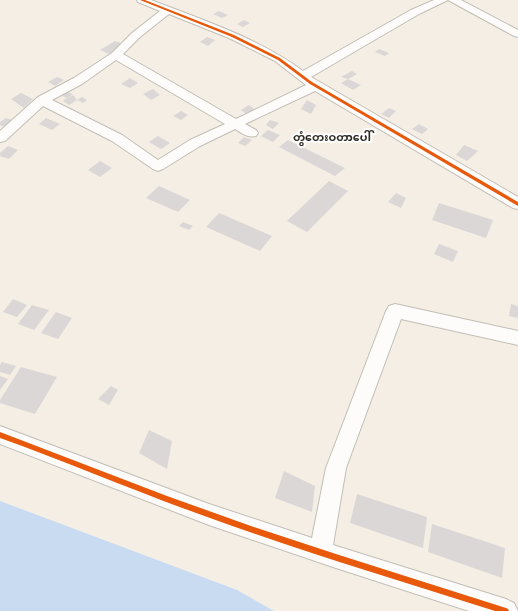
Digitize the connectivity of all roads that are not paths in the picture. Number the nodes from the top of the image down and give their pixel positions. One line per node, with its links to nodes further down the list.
1 (142, 0): 4 (street)
2 (443, 0): 7 (street)
3 (453, 0): 5 (street)
4 (168, 10): 6 (street); 7 (street)
5 (518, 34)
6 (116, 55): 9 (street); 10 (street)
7 (302, 77): 8 (street)
8 (315, 86): 10 (street); 13 (street)
9 (42, 100): 10 (street); 12 (street)
10 (236, 124): 11 (street)
11 (251, 133)
12 (0, 138)
13 (518, 204)
14 (518, 338): 16 (street)
15 (0, 435): 16 (street)
16 (321, 552): 17 (street)
17 (506, 611)

